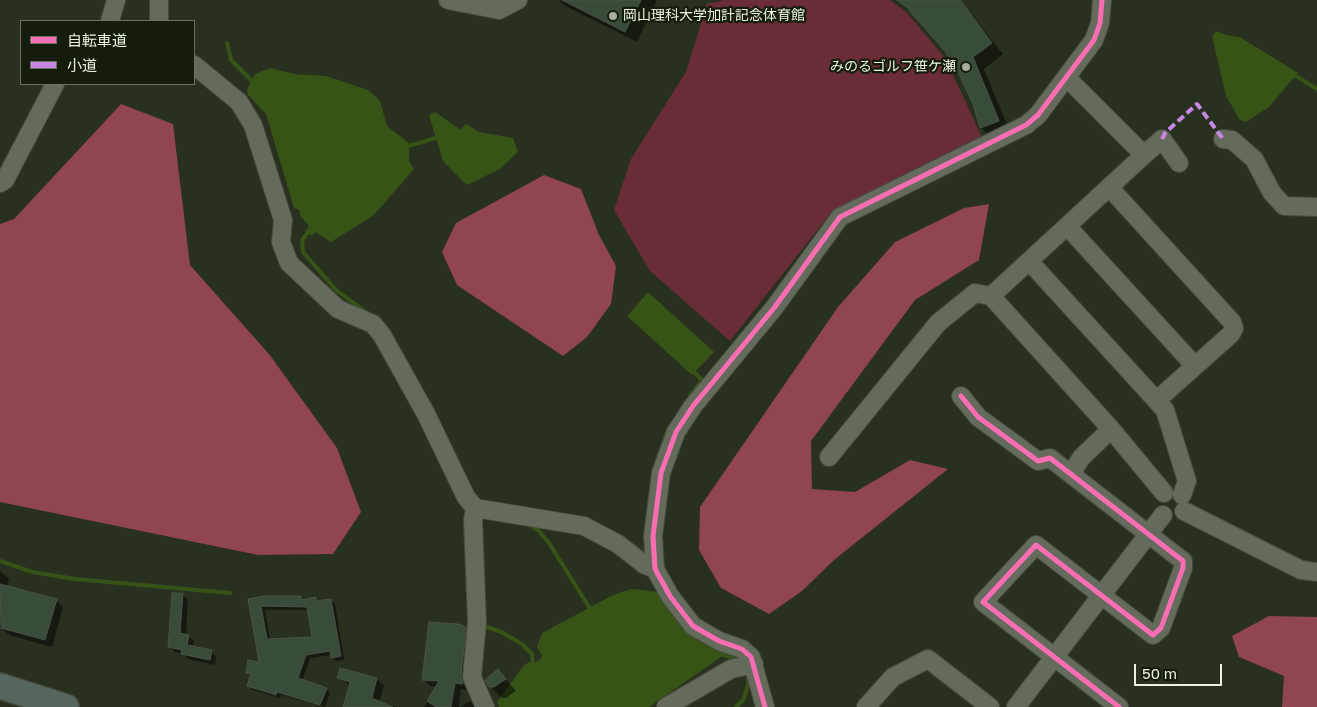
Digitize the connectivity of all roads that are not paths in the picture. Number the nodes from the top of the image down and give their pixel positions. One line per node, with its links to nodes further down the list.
1 (116, 0): 6 (street)
2 (159, 0): 7 (street)
3 (448, 0): 4 (street)
4 (518, 0)
5 (1102, 0): 9 (street)
6 (110, 20)
7 (159, 20)
8 (195, 66): 28 (street)
9 (1066, 77): 12 (street); 31 (street)
10 (54, 85): 14 (street)
11 (1224, 139): 16 (street)
12 (1144, 155): 13 (street); 15 (street)
13 (1180, 163)
14 (0, 184)
15 (1109, 187): 17 (street); 20 (street)
16 (1317, 207)
17 (1068, 226): 18 (street); 20 (street)
18 (1030, 261): 19 (street); 22 (street)
19 (991, 296): 23 (street); 24 (street)
20 (1195, 366): 22 (street)
21 (961, 396): 25 (street)
22 (1157, 400): 27 (street)
23 (1112, 430): 25 (street); 26 (street)
24 (829, 457)
25 (1071, 474): 30 (street)
26 (1164, 493): 27 (street); 29 (street)
27 (1183, 503): 29 (street); 32 (street)
28 (475, 508): 31 (street); 38 (street)
29 (1163, 515): 30 (street)
30 (1148, 535): 33 (street); 33 (street)
31 (655, 569): 35 (street)
32 (1317, 572)
33 (1101, 596): 34 (street); 34 (street)
34 (1054, 657): 43 (street); 44 (street)
35 (748, 666): 39 (street); 40 (street)
36 (0, 686): 37 (highway)
37 (66, 707)
38 (485, 707)
39 (666, 707)
40 (765, 707)
41 (866, 707): 42 (street)
42 (990, 707)
43 (1016, 707)
44 (1118, 707)

